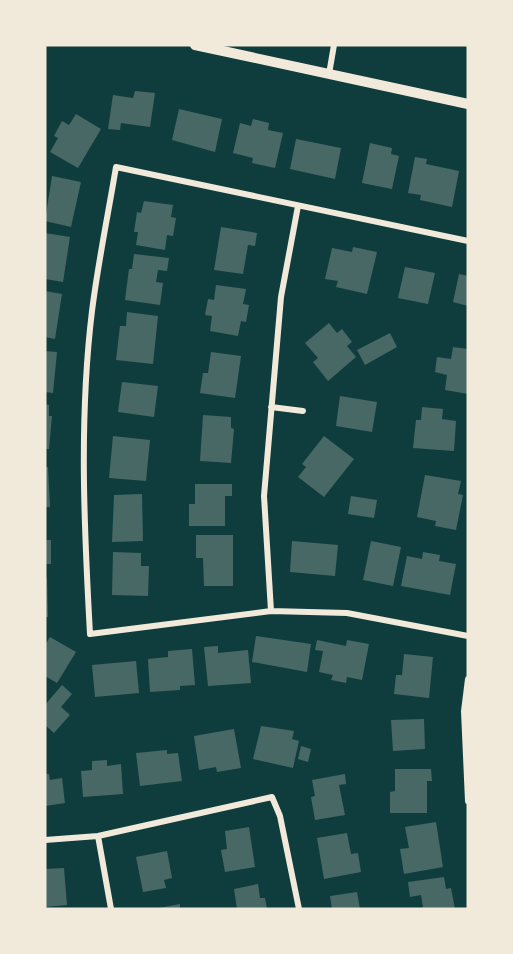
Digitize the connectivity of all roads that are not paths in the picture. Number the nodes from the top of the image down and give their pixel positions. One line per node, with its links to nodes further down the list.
1 (195, 45): 3 (main road)
2 (334, 45): 3 (street)
3 (329, 74): 4 (main road)
4 (468, 104)
5 (298, 206): 6 (street); 7 (street); 9 (street)
6 (468, 241)
7 (271, 407): 8 (street); 9 (street)
8 (303, 411)
9 (271, 611): 10 (street)
10 (468, 636)
11 (468, 679): 12 (street)
12 (467, 791): 13 (street)
13 (468, 801)
14 (98, 836): 15 (street); 16 (street); 17 (street)
15 (45, 840)
16 (111, 909)
17 (299, 909)

